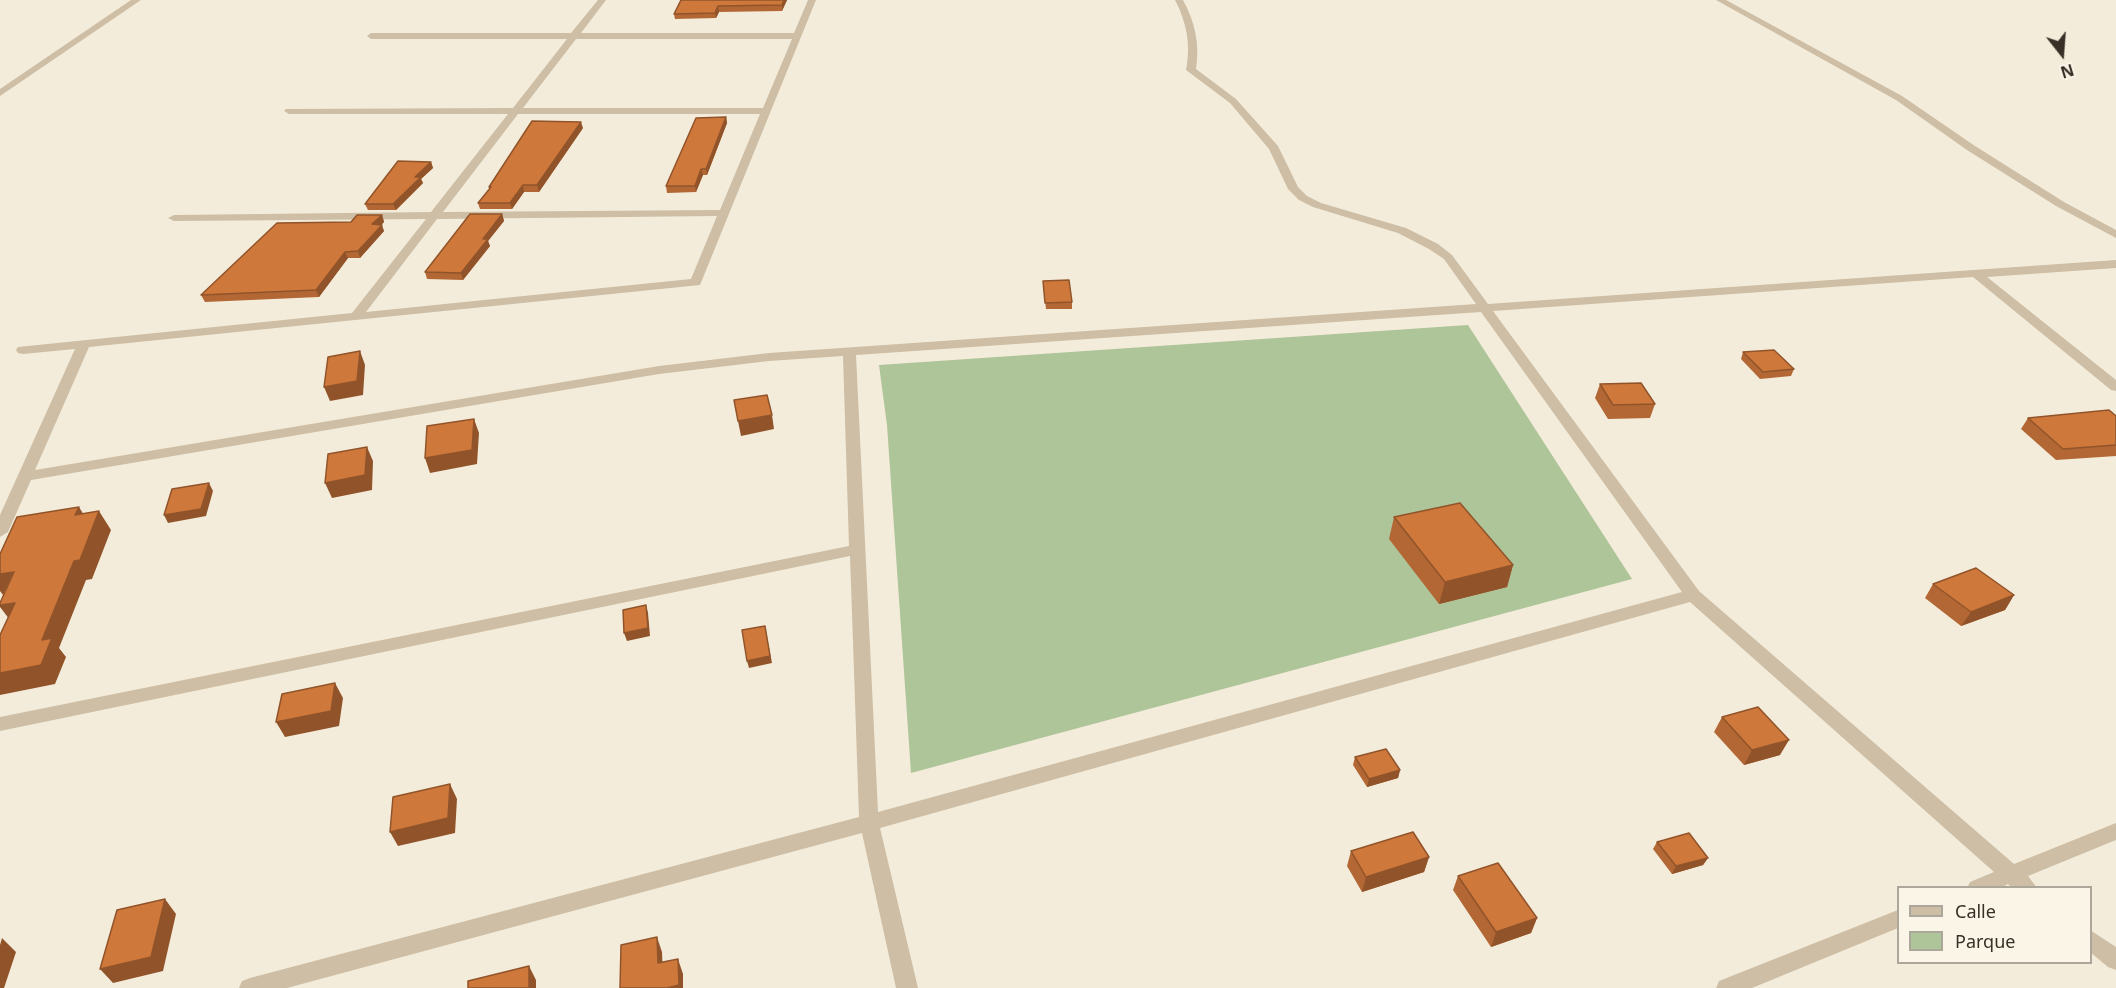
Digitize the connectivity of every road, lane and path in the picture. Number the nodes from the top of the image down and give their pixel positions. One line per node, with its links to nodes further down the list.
1 (137, 0): 9 (street)
2 (602, 0): 7 (street)
3 (812, 0): 8 (street)
4 (1179, 0): 19 (street)
5 (1720, 0): 16 (street)
6 (371, 36): 7 (street)
7 (574, 36): 8 (street); 11 (street)
8 (798, 36): 12 (street)
9 (0, 93)
10 (289, 111): 11 (street)
11 (516, 111): 12 (street); 14 (street)
12 (767, 111): 13 (street)
13 (724, 213): 14 (street); 20 (street)
14 (434, 215): 15 (street); 20 (street)
15 (174, 218)
16 (2116, 235)
17 (2116, 264): 18 (street)
18 (1976, 274): 19 (street); 24 (street)
19 (1484, 307): 23 (street); 28 (street)
20 (356, 316): 21 (street)
21 (84, 344): 22 (street); 25 (street)
22 (23, 350)
23 (849, 351): 25 (street); 27 (street)
24 (2116, 387)
25 (25, 476): 26 (street)
26 (0, 532)
27 (859, 549): 29 (street); 30 (street)
28 (1693, 595): 30 (street); 32 (street)
29 (0, 724)
30 (869, 823): 38 (street); 39 (street)
31 (2116, 831): 32 (street)
32 (2011, 874): 33 (street); 34 (street)
33 (1982, 886)
34 (2025, 886)
35 (1897, 920): 40 (street)
36 (2092, 940): 37 (street)
37 (2116, 960)
38 (250, 988)
39 (906, 988)
40 (1727, 988)

